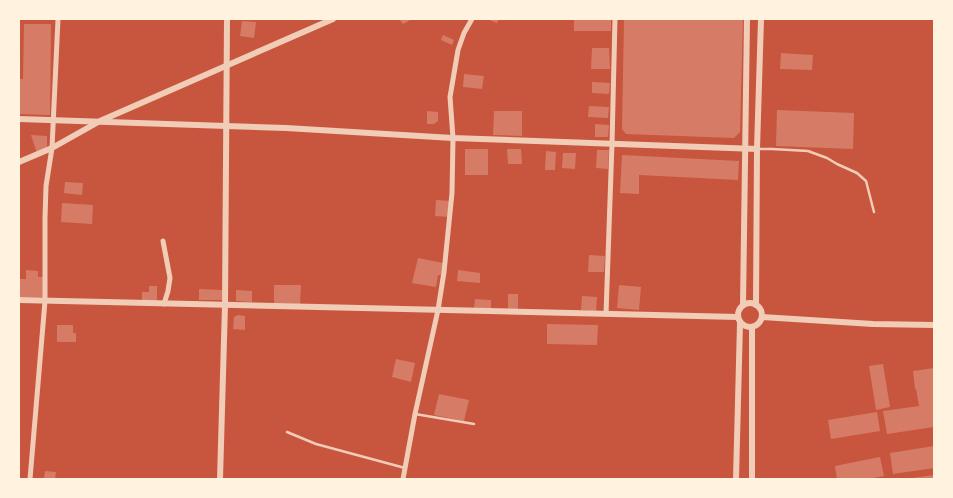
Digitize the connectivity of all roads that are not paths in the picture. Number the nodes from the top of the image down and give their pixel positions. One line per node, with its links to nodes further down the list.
1 (58, 19): 10 (street)
2 (227, 19): 8 (street)
3 (333, 19): 8 (street)
4 (472, 19): 13 (street)
5 (615, 19): 14 (street)
6 (747, 19): 16 (street)
7 (761, 19): 17 (street)
8 (227, 65): 11 (street); 12 (street)
9 (19, 119): 10 (street)
10 (53, 120): 11 (street); 15 (street)
11 (100, 122): 12 (street); 15 (street)
12 (226, 126): 13 (street); 24 (street)
13 (453, 138): 14 (street); 27 (street)
14 (612, 144): 16 (street); 28 (street)
15 (52, 148): 18 (street); 22 (street)
16 (745, 149): 17 (street); 25 (street)
17 (757, 149): 19 (lane); 26 (street)
18 (19, 162)
19 (874, 212)
20 (163, 241): 23 (street)
21 (19, 300): 22 (street)
22 (44, 301): 23 (street); 37 (street)
23 (164, 304): 24 (street)
24 (225, 305): 27 (street); 38 (street)
25 (743, 305): 26 (street); 30 (street)
26 (756, 305): 29 (street)
27 (438, 310): 28 (street); 33 (street)
28 (606, 314): 30 (street)
29 (762, 316): 31 (street); 32 (street)
30 (739, 320): 32 (street); 40 (street)
31 (934, 325)
32 (752, 327): 41 (street)
33 (415, 414): 34 (lane); 36 (street)
34 (474, 424)
35 (287, 432): 36 (lane)
36 (405, 468): 39 (street)
37 (30, 479)
38 (220, 479)
39 (403, 479)
40 (736, 479)
41 (752, 479)

